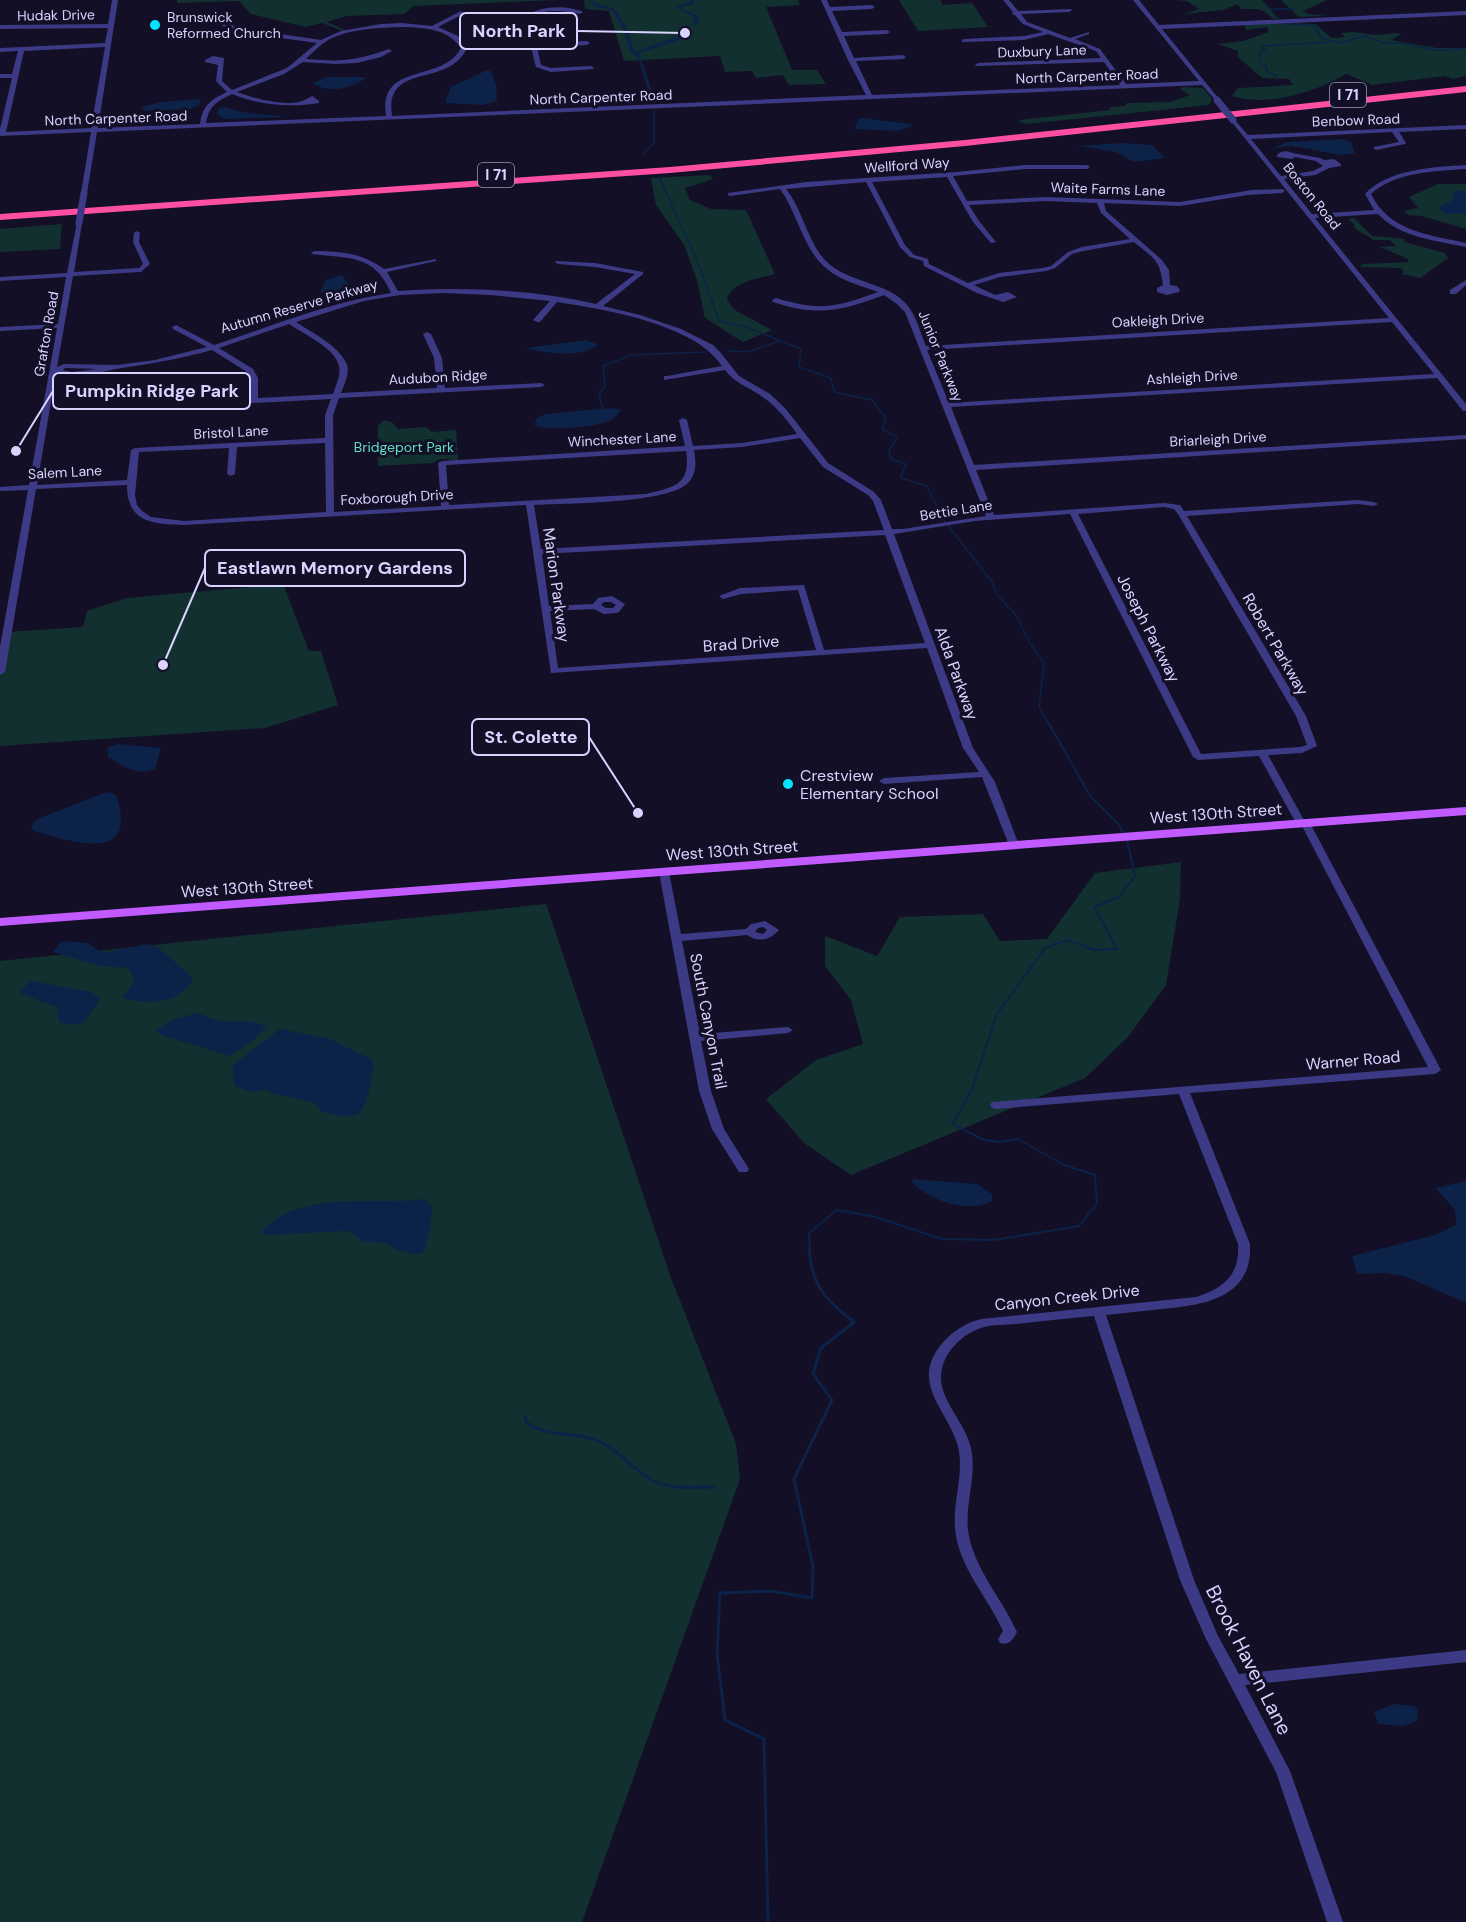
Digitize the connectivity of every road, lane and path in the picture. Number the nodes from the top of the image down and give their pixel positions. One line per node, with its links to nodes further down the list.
1 (116, 0): 13 (street, Grafton Road)
2 (824, 0): 6 (street)
3 (1006, 0): 10 (street)
4 (1136, 0): 15 (street, Boston Road)
5 (872, 7): 6 (street)
6 (828, 9): 20 (street)
7 (1069, 10): 10 (street)
8 (580, 12): 26 (street)
9 (461, 13): 16 (street)
10 (1014, 13): 18 (street)
11 (1466, 13): 15 (street)
12 (224, 25): 23 (street)
13 (111, 26): 14 (street, Hudak Drive); 25 (street, Grafton Road)
14 (0, 27)
15 (1158, 27): 40 (street, Boston Road)
16 (432, 28): 23 (street); 27 (street)
17 (887, 32): 20 (street)
18 (1048, 32): 21 (street); 22 (street)
19 (1087, 33): 21 (street)
20 (839, 34): 33 (street)
21 (1070, 39): 34 (street)
22 (964, 41)
23 (322, 42): 32 (street)
24 (587, 43): 26 (street)
25 (108, 45): 28 (street); 50 (street, Grafton Road)
26 (533, 45): 27 (street); 37 (street)
27 (464, 48): 47 (street)
28 (21, 49): 29 (street); 39 (street)
29 (0, 50)
30 (389, 51): 32 (street)
31 (903, 57): 33 (street)
32 (302, 60): 44 (street)
33 (851, 60): 45 (street)
34 (1106, 60): 36 (street, Duxbury Lane); 42 (street)
35 (220, 64): 44 (street)
36 (978, 65)
37 (591, 68)
38 (0, 76): 39 (street)
39 (14, 76): 52 (street)
40 (1203, 83): 42 (street, North Carpenter Road); 53 (street, Boston Road, bridge)
41 (1466, 83): 66 (highway, I 71)
42 (1124, 86): 45 (street, North Carpenter Road)
43 (1466, 89): 69 (highway, I 71)
44 (233, 92): 46 (street); 48 (street)
45 (870, 97): 47 (street, North Carpenter Road)
46 (299, 104)
47 (389, 118): 48 (street, North Carpenter Road)
48 (203, 126): 50 (street, North Carpenter Road)
49 (1466, 127): 51 (street, Benbow Road)
50 (94, 130): 52 (street, North Carpenter Road); 78 (street, Grafton Road, bridge)
51 (1394, 130): 53 (street, Benbow Road); 54 (street)
52 (1, 134)
53 (1247, 137): 59 (street, Boston Road)
54 (1376, 148)
55 (1293, 155): 59 (street)
56 (1087, 167): 58 (street, Wellford Way)
57 (1466, 167): 67 (street)
58 (949, 175): 60 (street, Wellford Way); 65 (street)
59 (1279, 177): 62 (street, Boston Road)
60 (868, 180): 61 (street, Wellford Way); 81 (street)
61 (781, 187): 63 (street, Wellford Way); 85 (street, Junior Parkway)
62 (1286, 191): 64 (street, Waite Farms Lane); 68 (street, Boston Road)
63 (730, 194)
64 (1101, 201): 65 (street, Waite Farms Lane); 71 (street)
65 (965, 203): 72 (street)
66 (0, 210)
67 (1381, 212): 68 (street); 73 (street)
68 (1311, 216): 91 (street, Boston Road)
69 (0, 217)
70 (137, 233): 78 (street)
71 (1136, 240): 81 (street); 82 (street)
72 (993, 242)
73 (1466, 245)
74 (314, 253): 77 (street)
75 (434, 260): 77 (street)
76 (558, 262): 89 (street)
77 (384, 271): 84 (street)
78 (70, 276): 79 (street); 93 (street, Grafton Road)
79 (0, 279)
80 (1466, 282): 83 (street)
81 (968, 285): 86 (street)
82 (1167, 286)
83 (1453, 292)
84 (396, 293): 87 (street, Autumn Reserve Parkway); 92 (street, Autumn Reserve Parkway)
85 (884, 293): 88 (street); 98 (street, Junior Parkway)
86 (998, 296)
87 (555, 300): 89 (street, Autumn Reserve Parkway); 90 (street)
88 (776, 300)
89 (597, 307): 99 (street, Autumn Reserve Parkway)
90 (537, 320)
91 (1395, 320): 98 (street, Oakleigh Drive); 101 (street, Boston Road)
92 (289, 321): 97 (street, Autumn Reserve Parkway); 107 (street)
93 (61, 326): 95 (street); 100 (street, Grafton Road)
94 (176, 327): 97 (street)
95 (0, 329)
96 (427, 334): 104 (street)
97 (211, 346): 100 (street, Autumn Reserve Parkway); 108 (street)
98 (924, 348): 109 (street, Junior Parkway)
99 (726, 367): 102 (street); 113 (street, Autumn Reserve Parkway)
100 (55, 370): 122 (street, Grafton Road)
101 (1440, 376): 105 (street, Boston Road); 109 (street, Ashleigh Drive)
102 (667, 378)
103 (541, 384): 104 (street, Audubon Ridge)
104 (441, 390): 107 (street, Audubon Ridge)
105 (1455, 395): 106 (street); 111 (street, Boston Road)
106 (1466, 395)
107 (336, 396): 108 (street, Audubon Ridge); 115 (street)
108 (254, 400): 110 (street, Audubon Ridge)
109 (946, 405): 119 (street, Junior Parkway)
110 (113, 408)
111 (1466, 409)
112 (683, 420): 117 (street)
113 (803, 435): 117 (street, Winchester Lane); 126 (street, Autumn Reserve Parkway)
114 (1466, 438): 119 (street, Briarleigh Drive)
115 (329, 440): 116 (street, Bristol Lane); 130 (street)
116 (233, 445): 118 (street, Bristol Lane); 120 (street)
117 (690, 449): 124 (street, Foxborough Drive); 127 (street, Winchester Lane)
118 (135, 450): 121 (street, Foxborough Drive)
119 (972, 468): 131 (street, Junior Parkway)
120 (231, 474)
121 (131, 482): 122 (street, Salem Lane); 130 (street, Foxborough Drive)
122 (33, 488): 123 (street, Salem Lane); 140 (street, Grafton Road)
123 (0, 489)
124 (530, 503): 127 (street, Foxborough Drive); 133 (street, Marion Parkway)
125 (1374, 504): 129 (street, Bettie Lane)
126 (881, 506): 132 (street, Alda Parkway)
127 (445, 508): 130 (street, Foxborough Drive)
128 (1072, 511): 129 (street, Bettie Lane); 131 (street, Bettie Lane); 141 (street, Joseph Parkway)
129 (1182, 514): 141 (street, Robert Parkway)
130 (330, 515)
131 (991, 517): 132 (street, Bettie Lane)
132 (890, 532): 133 (street, Bettie Lane); 137 (street, Alda Parkway)
133 (537, 552): 136 (street, Marion Parkway)
134 (723, 596): 138 (street)
135 (596, 606): 136 (street)
136 (545, 609): 139 (street, Marion Parkway)
137 (931, 645): 138 (street, Brad Drive); 142 (street, Alda Parkway)
138 (821, 653): 139 (street, Brad Drive)
139 (554, 671)
140 (0, 672)
141 (1262, 753): 145 (street)
142 (986, 774): 143 (street); 146 (street, Alda Parkway)
143 (884, 781)
144 (1465, 814): 145 (main road, West 130th Street)
145 (1303, 823): 146 (main road, West 130th Street); 153 (street, Warner Road)
146 (1014, 845): 147 (main road, West 130th Street)
147 (664, 872): 148 (main road, West 130th Street); 150 (street, South Canyon Trail)
148 (0, 922)
149 (749, 932): 150 (street)
150 (676, 938): 152 (street, South Canyon Trail)
151 (788, 1030): 152 (street)
152 (695, 1038): 155 (street, South Canyon Trail)
153 (1183, 1090): 154 (street, Warner Road); 156 (street, Canyon Creek Drive)
154 (996, 1105)
155 (743, 1169)
156 (1099, 1311): 157 (street, Canyon Creek Drive); 159 (street, Brook Haven Lane)
157 (1005, 1639)
158 (1466, 1656): 159 (street)
159 (1236, 1680): 160 (street, Brook Haven Lane)
160 (1335, 1922)

